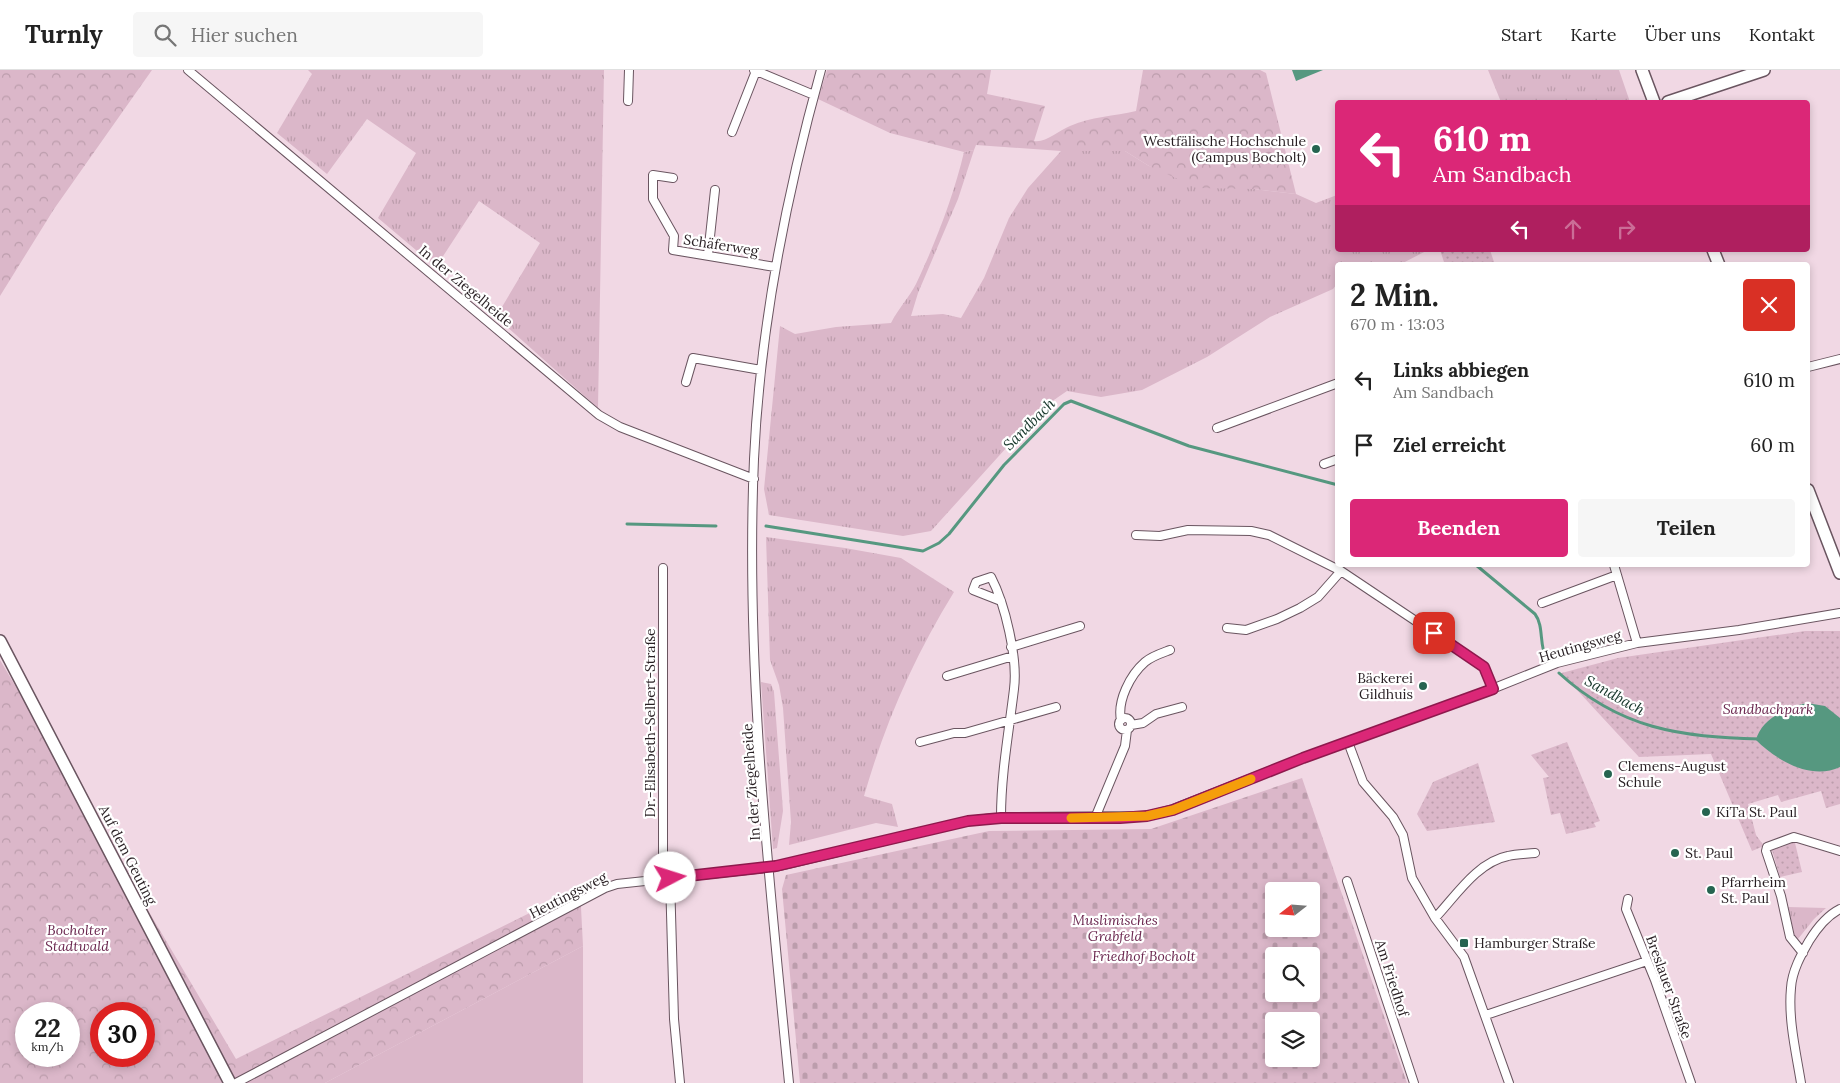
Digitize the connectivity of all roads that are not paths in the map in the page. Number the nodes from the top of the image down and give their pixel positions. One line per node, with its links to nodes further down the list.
1 (188, 70): 25 (street, In der Ziegelheide)
2 (629, 70): 10 (street)
3 (755, 70): 7 (street); 11 (street)
4 (821, 70): 7 (street, Schäferweg)
5 (1642, 70): 8 (street)
6 (1764, 70): 9 (street)
7 (814, 95): 15 (street, Schäferweg)
8 (1653, 100)
9 (1674, 100)
10 (628, 101)
11 (732, 132)
12 (673, 178): 14 (street, Schäferweg)
13 (714, 190): 14 (street)
14 (708, 255): 15 (street, Schäferweg)
15 (775, 267): 18 (street, Schäferweg)
16 (1840, 359): 17 (street)
17 (1810, 366)
18 (761, 370): 19 (street); 22 (street, Schäferweg)
19 (686, 382)
20 (1335, 384): 21 (street)
21 (1217, 428)
22 (754, 459): 25 (street, In der Ziegelheide)
23 (1335, 460): 24 (street)
24 (1324, 464)
25 (754, 479): 55 (street, In der Ziegelheide)
26 (1810, 495): 31 (street)
27 (1136, 535): 30 (street)
28 (1614, 567): 32 (street)
29 (663, 568): 56 (street, Dr.-Elisabeth-Selbert-Straße)
30 (1341, 571): 37 (street); 44 (street)
31 (1840, 573)
32 (1616, 575): 34 (street); 39 (street)
33 (1001, 601): 40 (street)
34 (1542, 603)
35 (1840, 614): 39 (street, Heutingsweg)
36 (1080, 626): 40 (street)
37 (1228, 628)
38 (0, 641): 65 (street, Auf dem Geuting)
39 (1637, 643): 44 (street, Heutingsweg)
40 (1011, 647): 42 (street)
41 (1170, 650): 48 (street)
42 (1013, 656): 43 (street); 47 (street)
43 (947, 676)
44 (1493, 689): 50 (street, Heutingsweg)
45 (1056, 707): 47 (street)
46 (1182, 707): 48 (street)
47 (1010, 722): 49 (street); 51 (street)
48 (1129, 727): 52 (street)
49 (920, 742)
50 (1348, 742): 52 (street, Heutingsweg); 60 (street)
51 (1001, 818): 52 (street, Heutingsweg); 55 (street, Heutingsweg)
52 (1095, 818)
53 (1840, 851): 61 (street)
54 (1535, 854): 60 (street)
55 (769, 868): 56 (street, Heutingsweg); 68 (street, In der Ziegelheide)
56 (667, 878): 66 (street, Heutingsweg); 67 (street, Dr.-Elisabeth-Selbert-Straße)
57 (1347, 881): 69 (street, Am Friedhof)
58 (1628, 900): 62 (street, Breslauer Straße)
59 (1840, 909): 61 (street)
60 (1435, 918): 63 (street)
61 (1803, 953): 71 (street)
62 (1647, 961): 63 (street); 64 (street, Breslauer Straße)
63 (1486, 1015): 70 (street)
64 (1687, 1082)
65 (230, 1083)
66 (236, 1083)
67 (680, 1083)
68 (789, 1083)
69 (1414, 1083)
70 (1509, 1083)
71 (1801, 1083)

